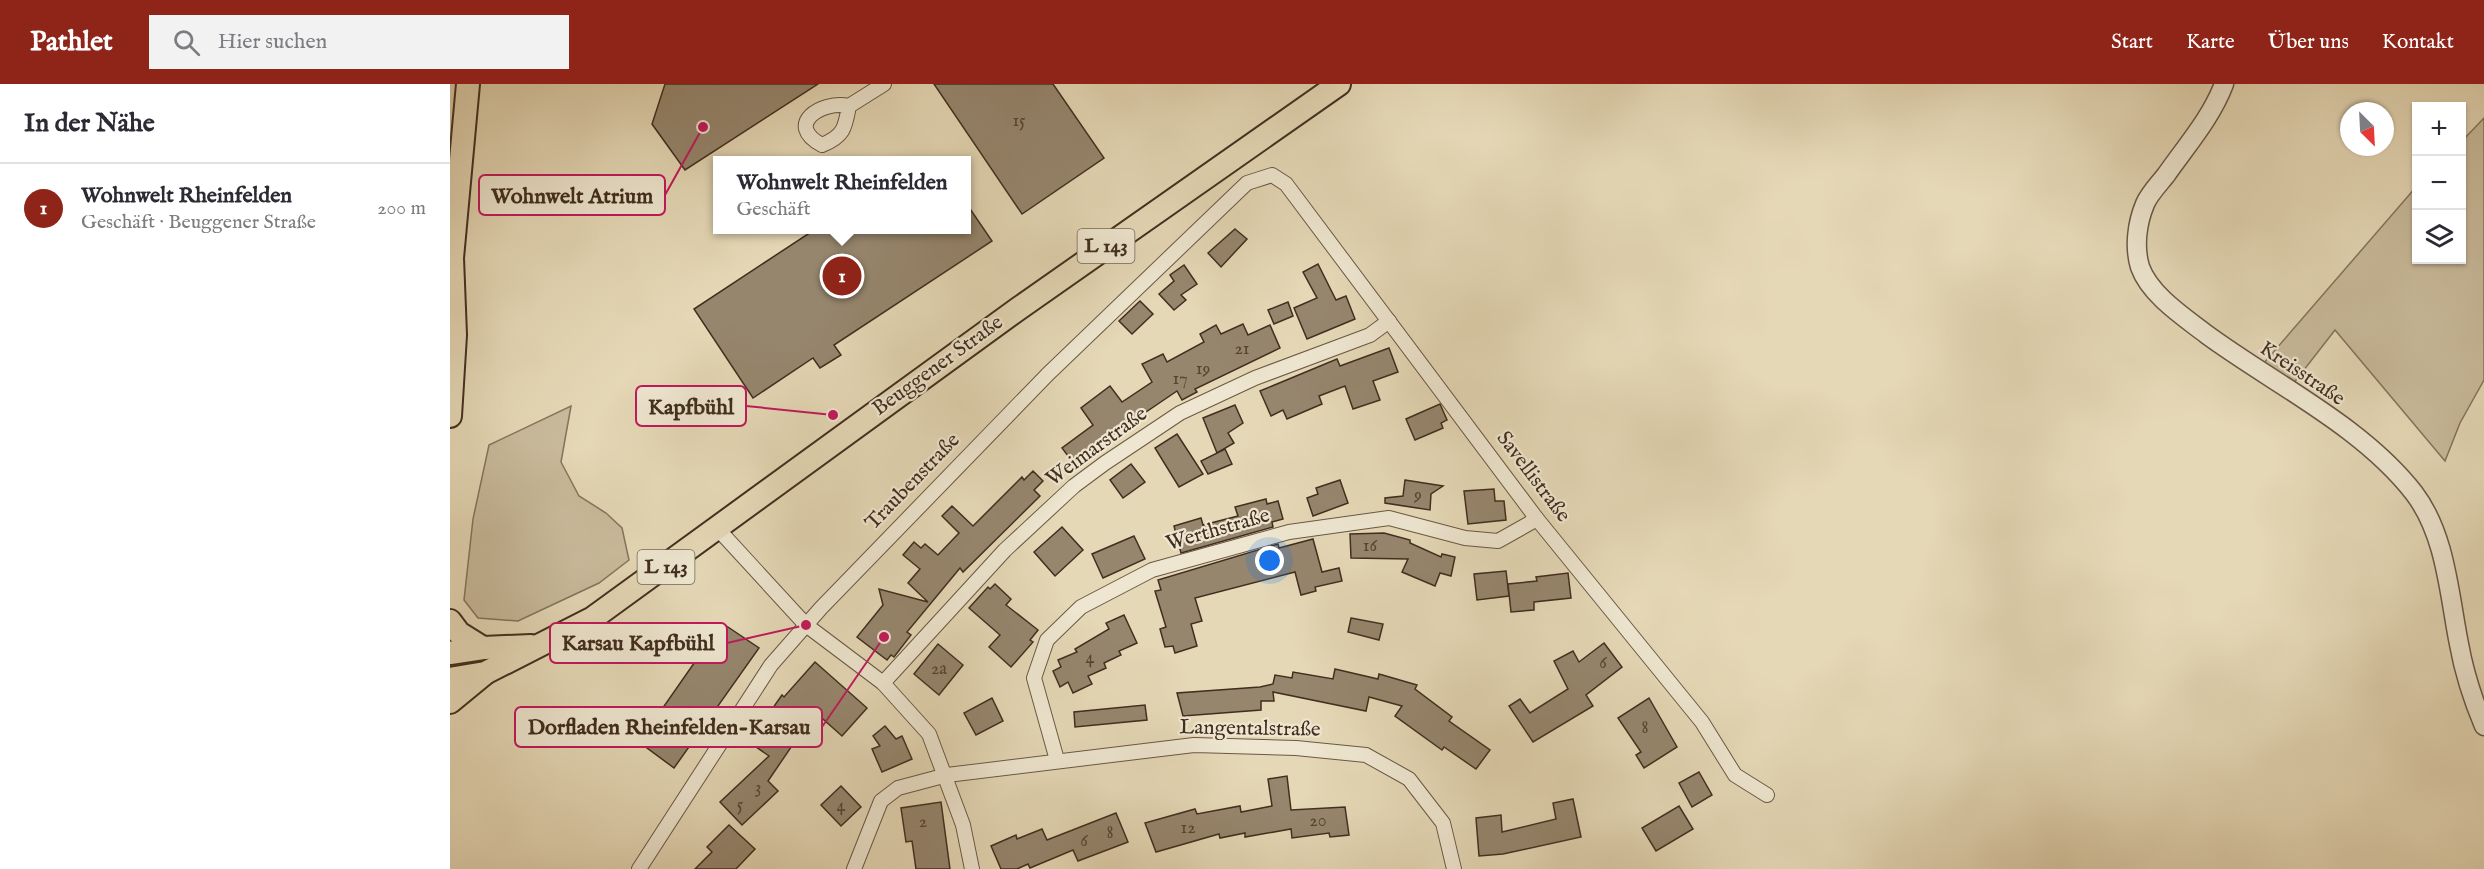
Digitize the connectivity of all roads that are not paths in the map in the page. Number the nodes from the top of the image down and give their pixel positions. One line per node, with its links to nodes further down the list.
1 (468, 84): 7 (main road)
2 (884, 84): 5 (street)
3 (1339, 84): 11 (main road, Beuggener Straße / L 143)
4 (2224, 84): 21 (street, Kreisstraße)
5 (849, 106)
6 (1272, 176): 8 (street, Savellistraße); 13 (street, Traubenstraße)
7 (451, 263): 9 (main road)
8 (1389, 321): 10 (street, Savellistraße); 19 (street, Weimarstraße)
9 (450, 416)
10 (1537, 519): 22 (street, Werthstraße); 24 (street, Savellistraße)
11 (717, 528): 13 (street); 14 (main road, Beuggener Straße / L 143)
12 (450, 621): 15 (main road)
13 (806, 625): 19 (street); 25 (street, Traubenstraße)
14 (536, 646): 15 (main road, Beuggener Straße / L 143); 17 (main road, Beuggener Straße / L 143)
15 (483, 648): 16 (main road, Beuggener Straße / L 143)
16 (450, 653)
17 (485, 673): 18 (main road, Beuggener Straße / L 143); 20 (main road, L 143)
18 (450, 679)
19 (883, 683): 23 (street)
20 (450, 702)
21 (2484, 726)
22 (1057, 760): 23 (street, Langentalstraße); 28 (street, Langentalstraße)
23 (947, 775): 26 (street, Langentalstraße); 27 (street)
24 (1767, 795)
25 (639, 869)
26 (854, 869)
27 (972, 869)
28 (1454, 869)

